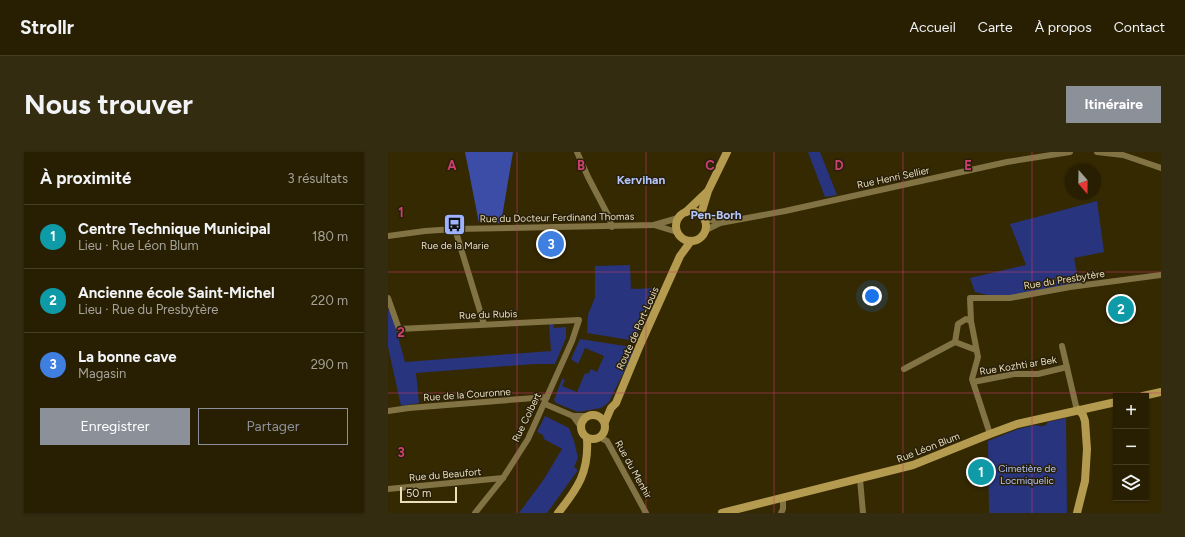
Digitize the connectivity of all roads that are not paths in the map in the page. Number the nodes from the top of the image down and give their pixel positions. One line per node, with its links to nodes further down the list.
1 (577, 152): 12 (street)
2 (727, 152): 6 (main road)
3 (1070, 152): 10 (street, Rue Henri Sellier)
4 (1097, 152): 5 (street)
5 (1161, 168)
6 (708, 191): 7 (main road); 8 (main road)
7 (686, 212): 8 (main road); 9 (main road)
8 (703, 216): 10 (street, Rue Henri Sellier); 14 (main road)
9 (678, 218): 11 (street, Rue du Docteur Ferdinand Thomas); 15 (main road)
10 (720, 223): 14 (street, Rue Henri Sellier)
11 (654, 225): 12 (street, Rue du Docteur Ferdinand Thomas); 15 (street, Rue du Docteur Ferdinand Thomas)
12 (612, 227): 13 (street, Rue du Docteur Ferdinand Thomas)
13 (455, 230): 16 (street, Rue du Docteur Ferdinand Thomas); 24 (street)
14 (706, 230): 17 (main road)
15 (678, 234): 17 (main road); 18 (main road)
16 (388, 236)
17 (691, 241): 18 (main road)
18 (680, 256): 36 (main road, Route de Port-Louis)
19 (1161, 275): 23 (street, Rue du Presbytère)
20 (388, 298): 21 (street)
21 (389, 306): 24 (street, Rue du Rubis)
22 (579, 320): 24 (street, Rue du Rubis); 33 (street, Rue Colbert)
23 (971, 321): 25 (street); 27 (street)
24 (484, 324)
25 (955, 342): 27 (street); 29 (street)
26 (1062, 346): 28 (street, Rue Kozhti ar Bek)
27 (976, 350): 30 (street)
28 (1066, 367): 30 (street, Rue Kozhti ar Bek); 37 (street, Rue Kozhti ar Bek)
29 (904, 369)
30 (973, 382): 44 (street)
31 (1161, 392): 32 (main road)
32 (1149, 395)
33 (547, 397): 35 (street, Rue Colbert); 38 (street, Rue de la Couronne)
34 (1113, 403): 37 (main road, Rue Léon Blum)
35 (545, 404): 39 (street); 48 (street, Rue Colbert)
36 (611, 408): 41 (main road, Route de Port-Louis); 42 (main road, Route de Port-Louis)
37 (1079, 410): 44 (main road, Rue Léon Blum); 58 (main road)
38 (388, 411)
39 (573, 416): 40 (street); 43 (street)
40 (587, 416): 41 (main road); 43 (main road)
41 (598, 416): 42 (main road)
42 (605, 422): 45 (main road)
43 (581, 427): 46 (main road)
44 (990, 434): 49 (main road, Rue Léon Blum)
45 (599, 438): 46 (main road); 47 (main road); 54 (street, Rue du Menhir)
46 (587, 439): 47 (main road)
47 (588, 452): 53 (main road)
48 (503, 478): 50 (street, Rue du Beaufort); 52 (street, Rue Colbert)
49 (860, 479): 51 (main road, Rue Léon Blum); 57 (street)
50 (388, 489)
51 (783, 498): 55 (main road, Rue Léon Blum); 56 (street)
52 (475, 513)
53 (558, 513)
54 (646, 513)
55 (724, 513)
56 (781, 513)
57 (863, 513)
58 (1077, 513)

